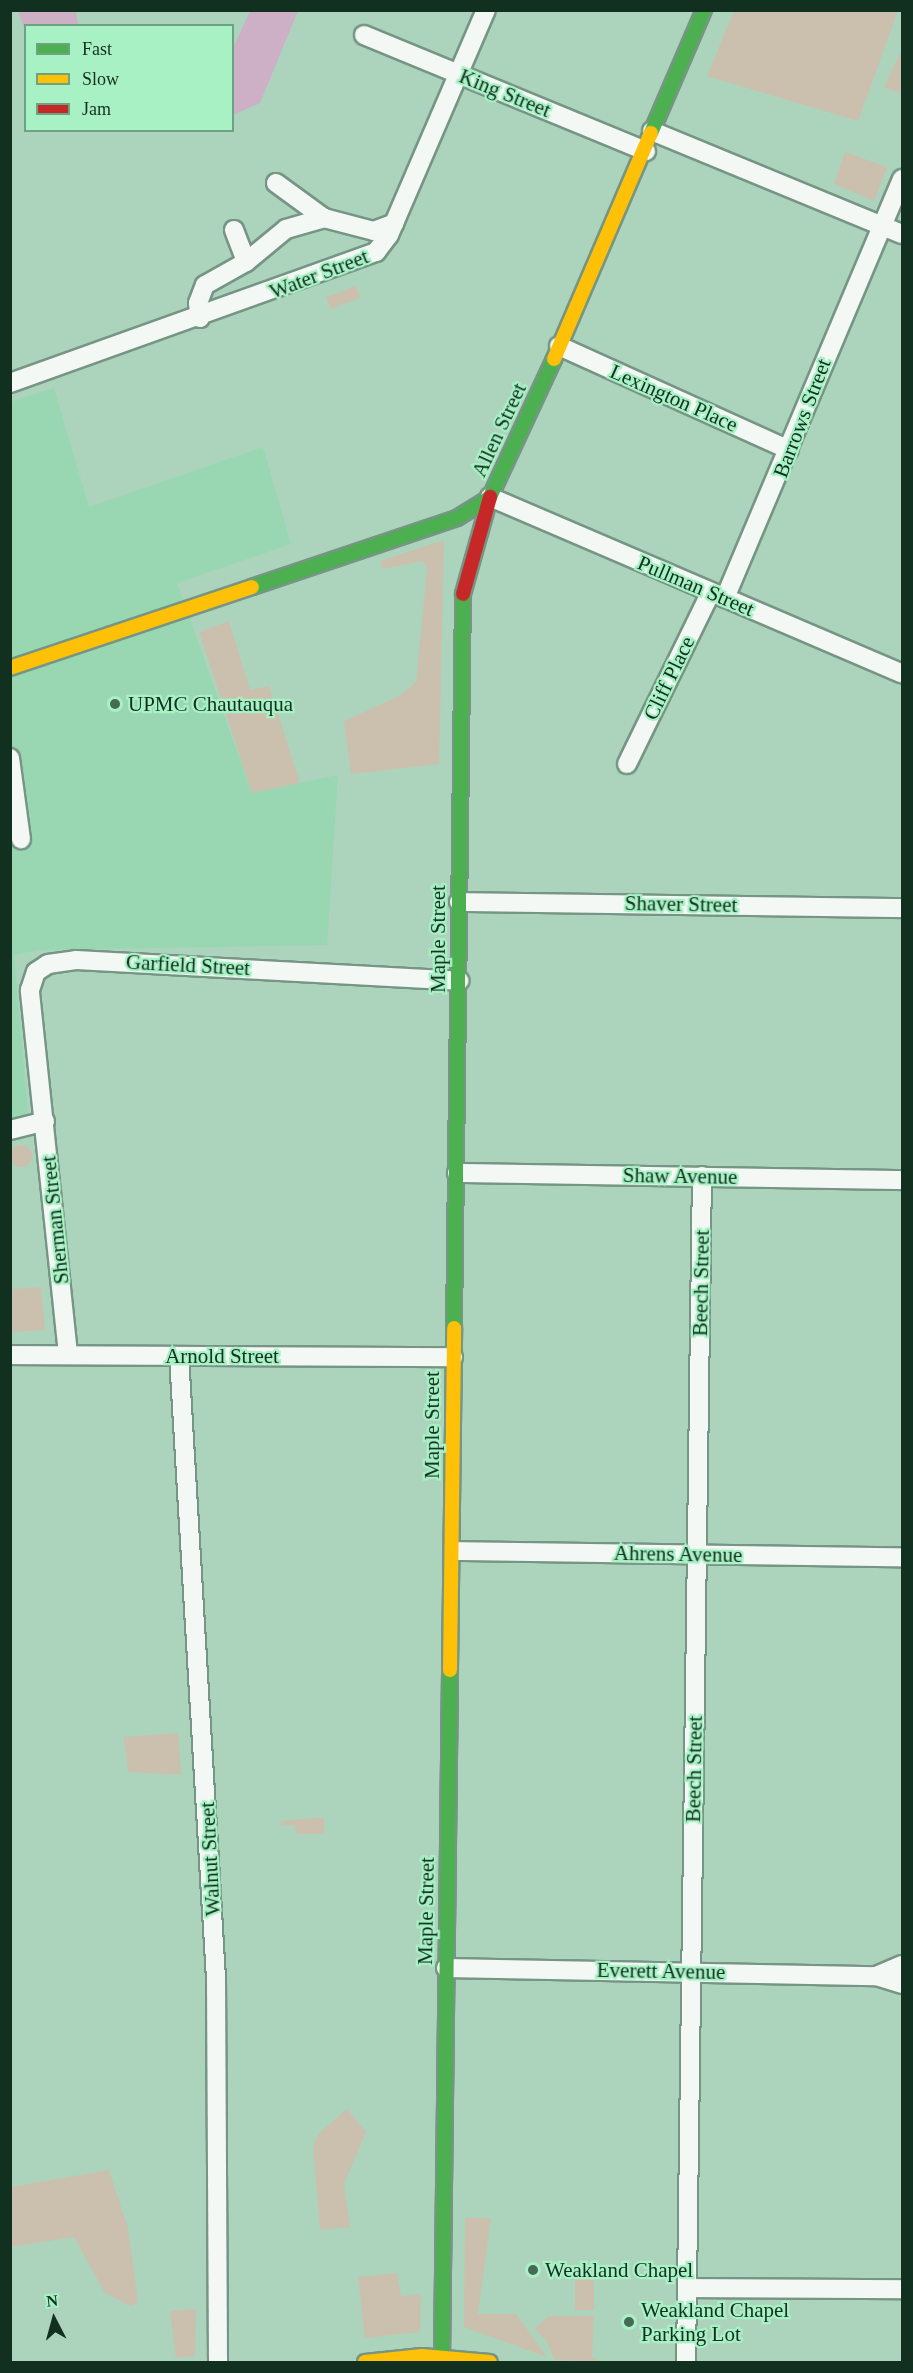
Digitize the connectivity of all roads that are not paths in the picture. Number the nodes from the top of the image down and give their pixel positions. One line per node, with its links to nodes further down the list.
1 (486, 10): 4 (street, Water Street)
2 (704, 10): 5 (street, Allen Street)
3 (364, 35): 4 (street, King Street)
4 (459, 74): 6 (street, King Street); 10 (street, Water Street)
5 (652, 131): 6 (street, Allen Street); 11 (street)
6 (646, 151): 16 (street, Allen Street)
7 (903, 179): 11 (street, Barrows Street)
8 (276, 183): 9 (street)
9 (324, 218): 10 (street); 14 (street)
10 (395, 223): 15 (street, Water Street)
11 (883, 225): 13 (street); 18 (street, Barrows Street)
12 (234, 230): 14 (street)
13 (903, 234)
14 (246, 262): 15 (street)
15 (200, 318): 17 (street, Water Street)
16 (559, 346): 18 (street, Lexington Place); 19 (street, Allen Street)
17 (10, 383)
18 (789, 450): 20 (street, Barrows Street)
19 (490, 497): 20 (street, Pullman Street); 21 (street, Allen Street); 26 (street, Maple Street)
20 (718, 595): 22 (street, Pullman Street); 24 (street, Cliff Place)
21 (10, 668)
22 (903, 674)
23 (10, 759): 25 (street)
24 (627, 764)
25 (21, 839)
26 (459, 902): 27 (street, Shaver Street); 28 (street, Maple Street)
27 (903, 908)
28 (459, 981): 29 (street, Garfield Street); 32 (street, Maple Street)
29 (42, 1086): 30 (street, Sherman Street)
30 (45, 1121): 31 (street); 35 (street, Sherman Street)
31 (10, 1130)
32 (457, 1173): 33 (street, Shaw Avenue); 38 (street, Maple Street)
33 (702, 1176): 34 (street, Shaw Avenue); 40 (street, Beech Street)
34 (903, 1180)
35 (68, 1354): 36 (street, Arnold Street); 37 (street, Arnold Street)
36 (10, 1355)
37 (179, 1356): 38 (street, Arnold Street); 50 (street, Walnut Street)
38 (453, 1357): 39 (street, Maple Street)
39 (454, 1551): 40 (street, Ahrens Avenue); 43 (street, Maple Street)
40 (697, 1554): 41 (street, Ahrens Avenue); 44 (street, Beech Street)
41 (903, 1557)
42 (903, 1965): 45 (street)
43 (446, 1968): 44 (street, Everett Avenue); 49 (street, Maple Street)
44 (692, 1971): 45 (street, Everett Avenue); 47 (street, Beech Street)
45 (876, 1976): 46 (street)
46 (903, 1984)
47 (688, 2288): 48 (street); 53 (street, Beech Street)
48 (903, 2289)
49 (442, 2360): 51 (street); 52 (street)
50 (218, 2362)
51 (365, 2362)
52 (490, 2362)
53 (686, 2362)

